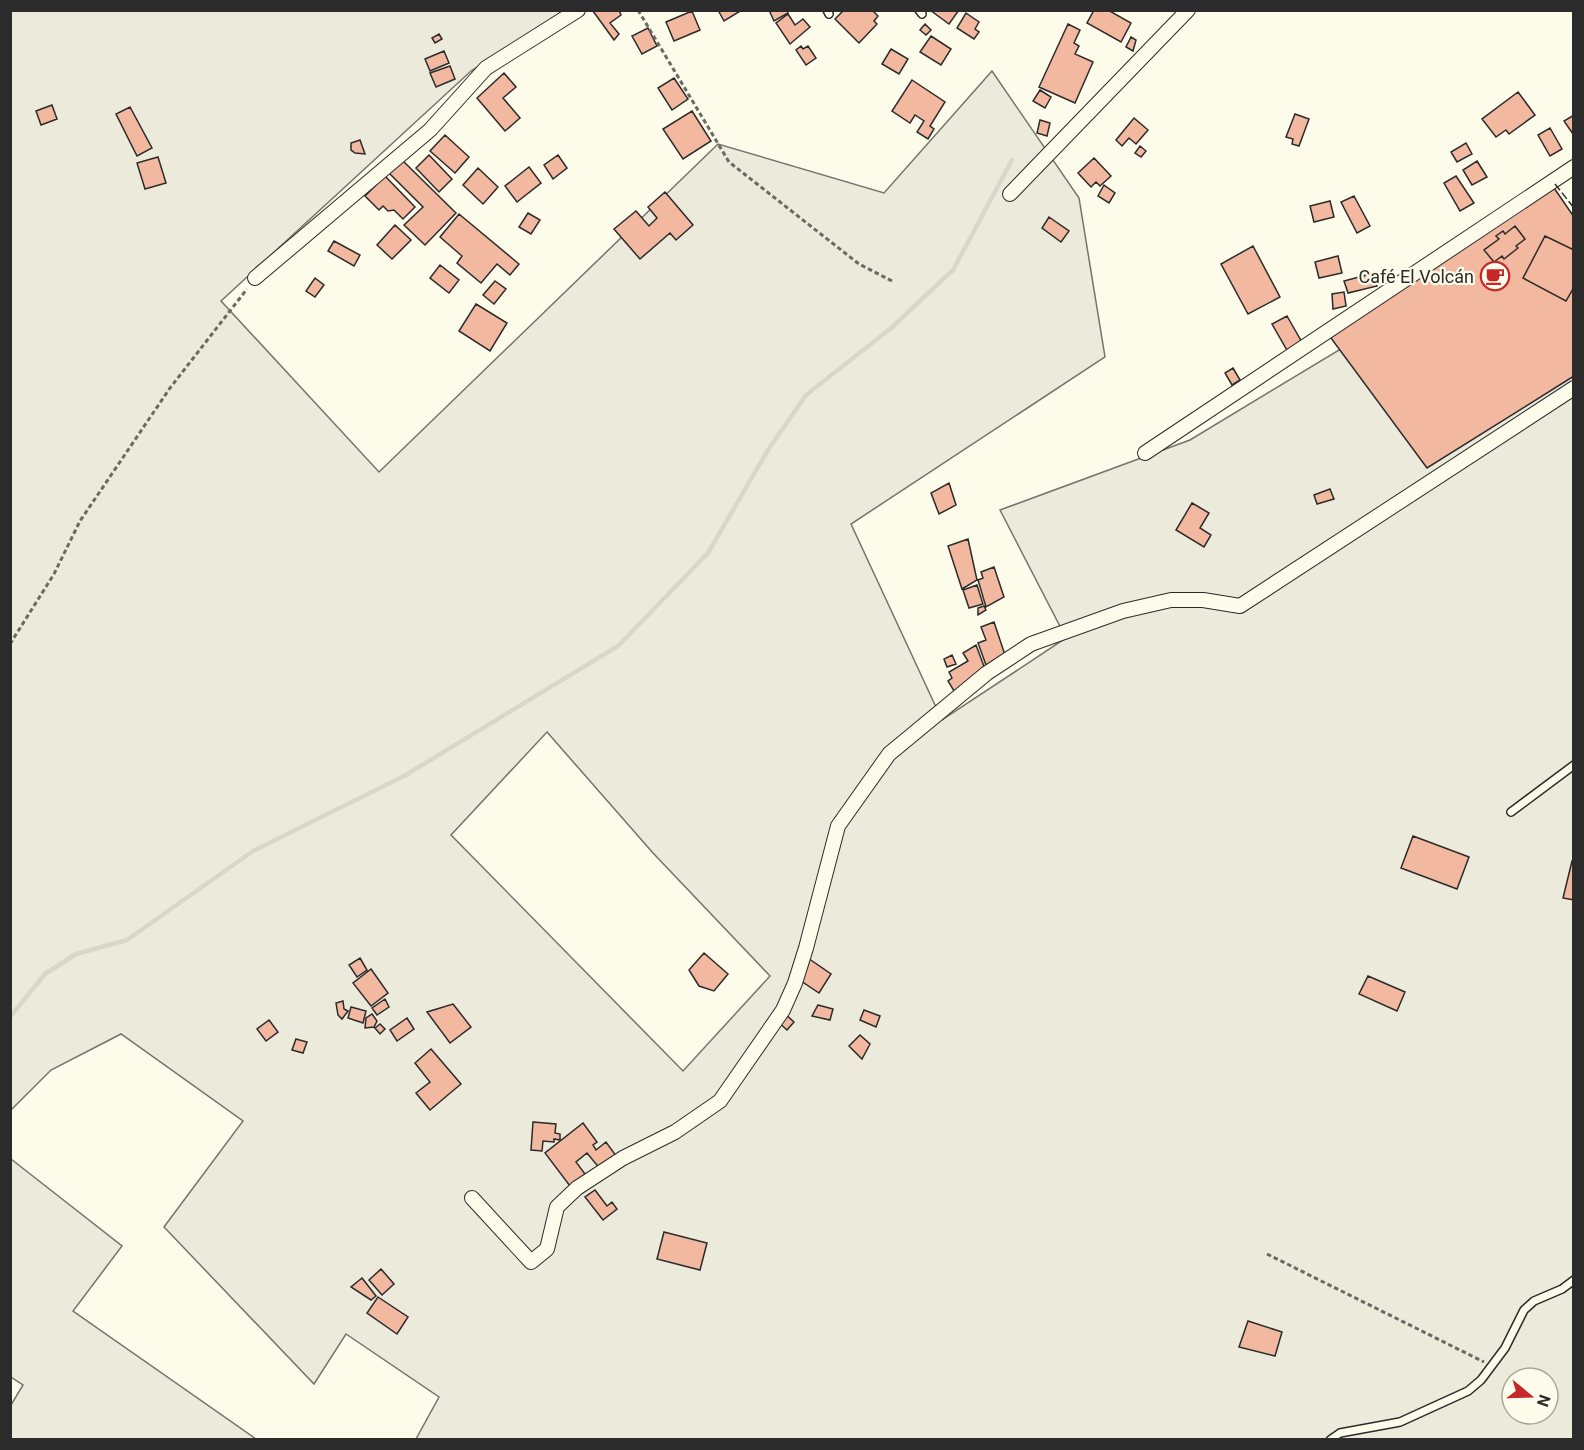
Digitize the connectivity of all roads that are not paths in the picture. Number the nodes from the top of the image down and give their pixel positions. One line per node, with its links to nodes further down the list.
1 (579, 10): 5 (street)
2 (1188, 10): 4 (street)
3 (1574, 167): 7 (street)
4 (1010, 195)
5 (255, 278)
6 (1574, 388): 10 (street)
7 (1145, 453)
8 (1574, 765): 9 (lane)
9 (1510, 812)
10 (472, 1198)
11 (1574, 1280): 12 (lane)
12 (1330, 1440)

